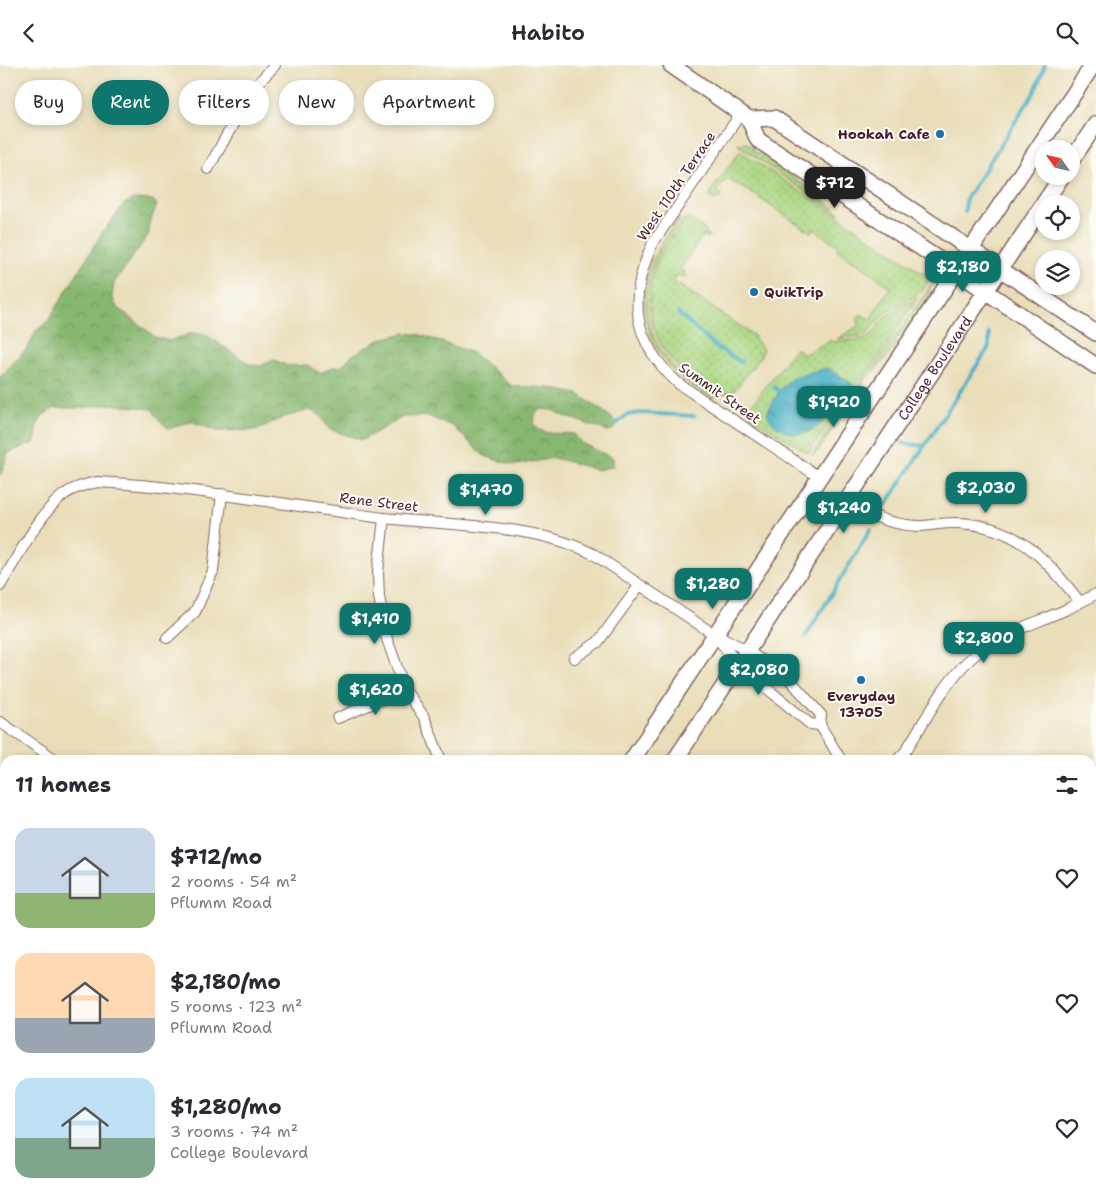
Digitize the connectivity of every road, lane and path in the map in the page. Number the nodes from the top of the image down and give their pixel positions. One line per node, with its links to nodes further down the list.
1 (275, 65): 7 (street)
2 (671, 65): 4 (main road)
3 (1093, 65): 9 (main road)
4 (745, 116): 9 (main road); 11 (main road); 13 (street, West 110th Terrace)
5 (1096, 124): 6 (main road)
6 (1080, 148)
7 (208, 169)
8 (1056, 185): 10 (main road, College Boulevard)
9 (971, 248): 10 (main road); 11 (main road)
10 (1001, 268): 12 (main road, College Boulevard); 14 (main road)
11 (956, 271): 12 (main road); 16 (main road)
12 (986, 291): 15 (main road); 18 (main road, College Boulevard)
13 (637, 307): 16 (street, Summit Street)
14 (1096, 333)
15 (1096, 366)
16 (819, 477): 24 (main road)
17 (222, 495): 19 (street, Rene Street); 20 (street, Rene Street); 25 (street)
18 (849, 500): 23 (street); 26 (main road, College Boulevard)
19 (384, 518): 21 (street, Rene Street); 29 (street)
20 (0, 586)
21 (639, 586): 24 (street, Rene Street); 27 (street)
22 (1096, 594): 23 (street)
23 (1080, 602): 38 (street)
24 (715, 635): 26 (street, Rene Street); 28 (street, Rene Street); 35 (main road)
25 (167, 638)
26 (748, 651): 28 (main road, College Boulevard); 32 (street, Rene Street)
27 (574, 657)
28 (739, 665): 32 (street, Rene Street); 36 (main road, College Boulevard)
29 (405, 690): 30 (street); 34 (street)
30 (338, 718)
31 (0, 721): 33 (street)
32 (820, 725): 37 (street, Rene Street)
33 (49, 755)
34 (439, 755)
35 (635, 755)
36 (678, 755)
37 (838, 755)
38 (902, 755)

